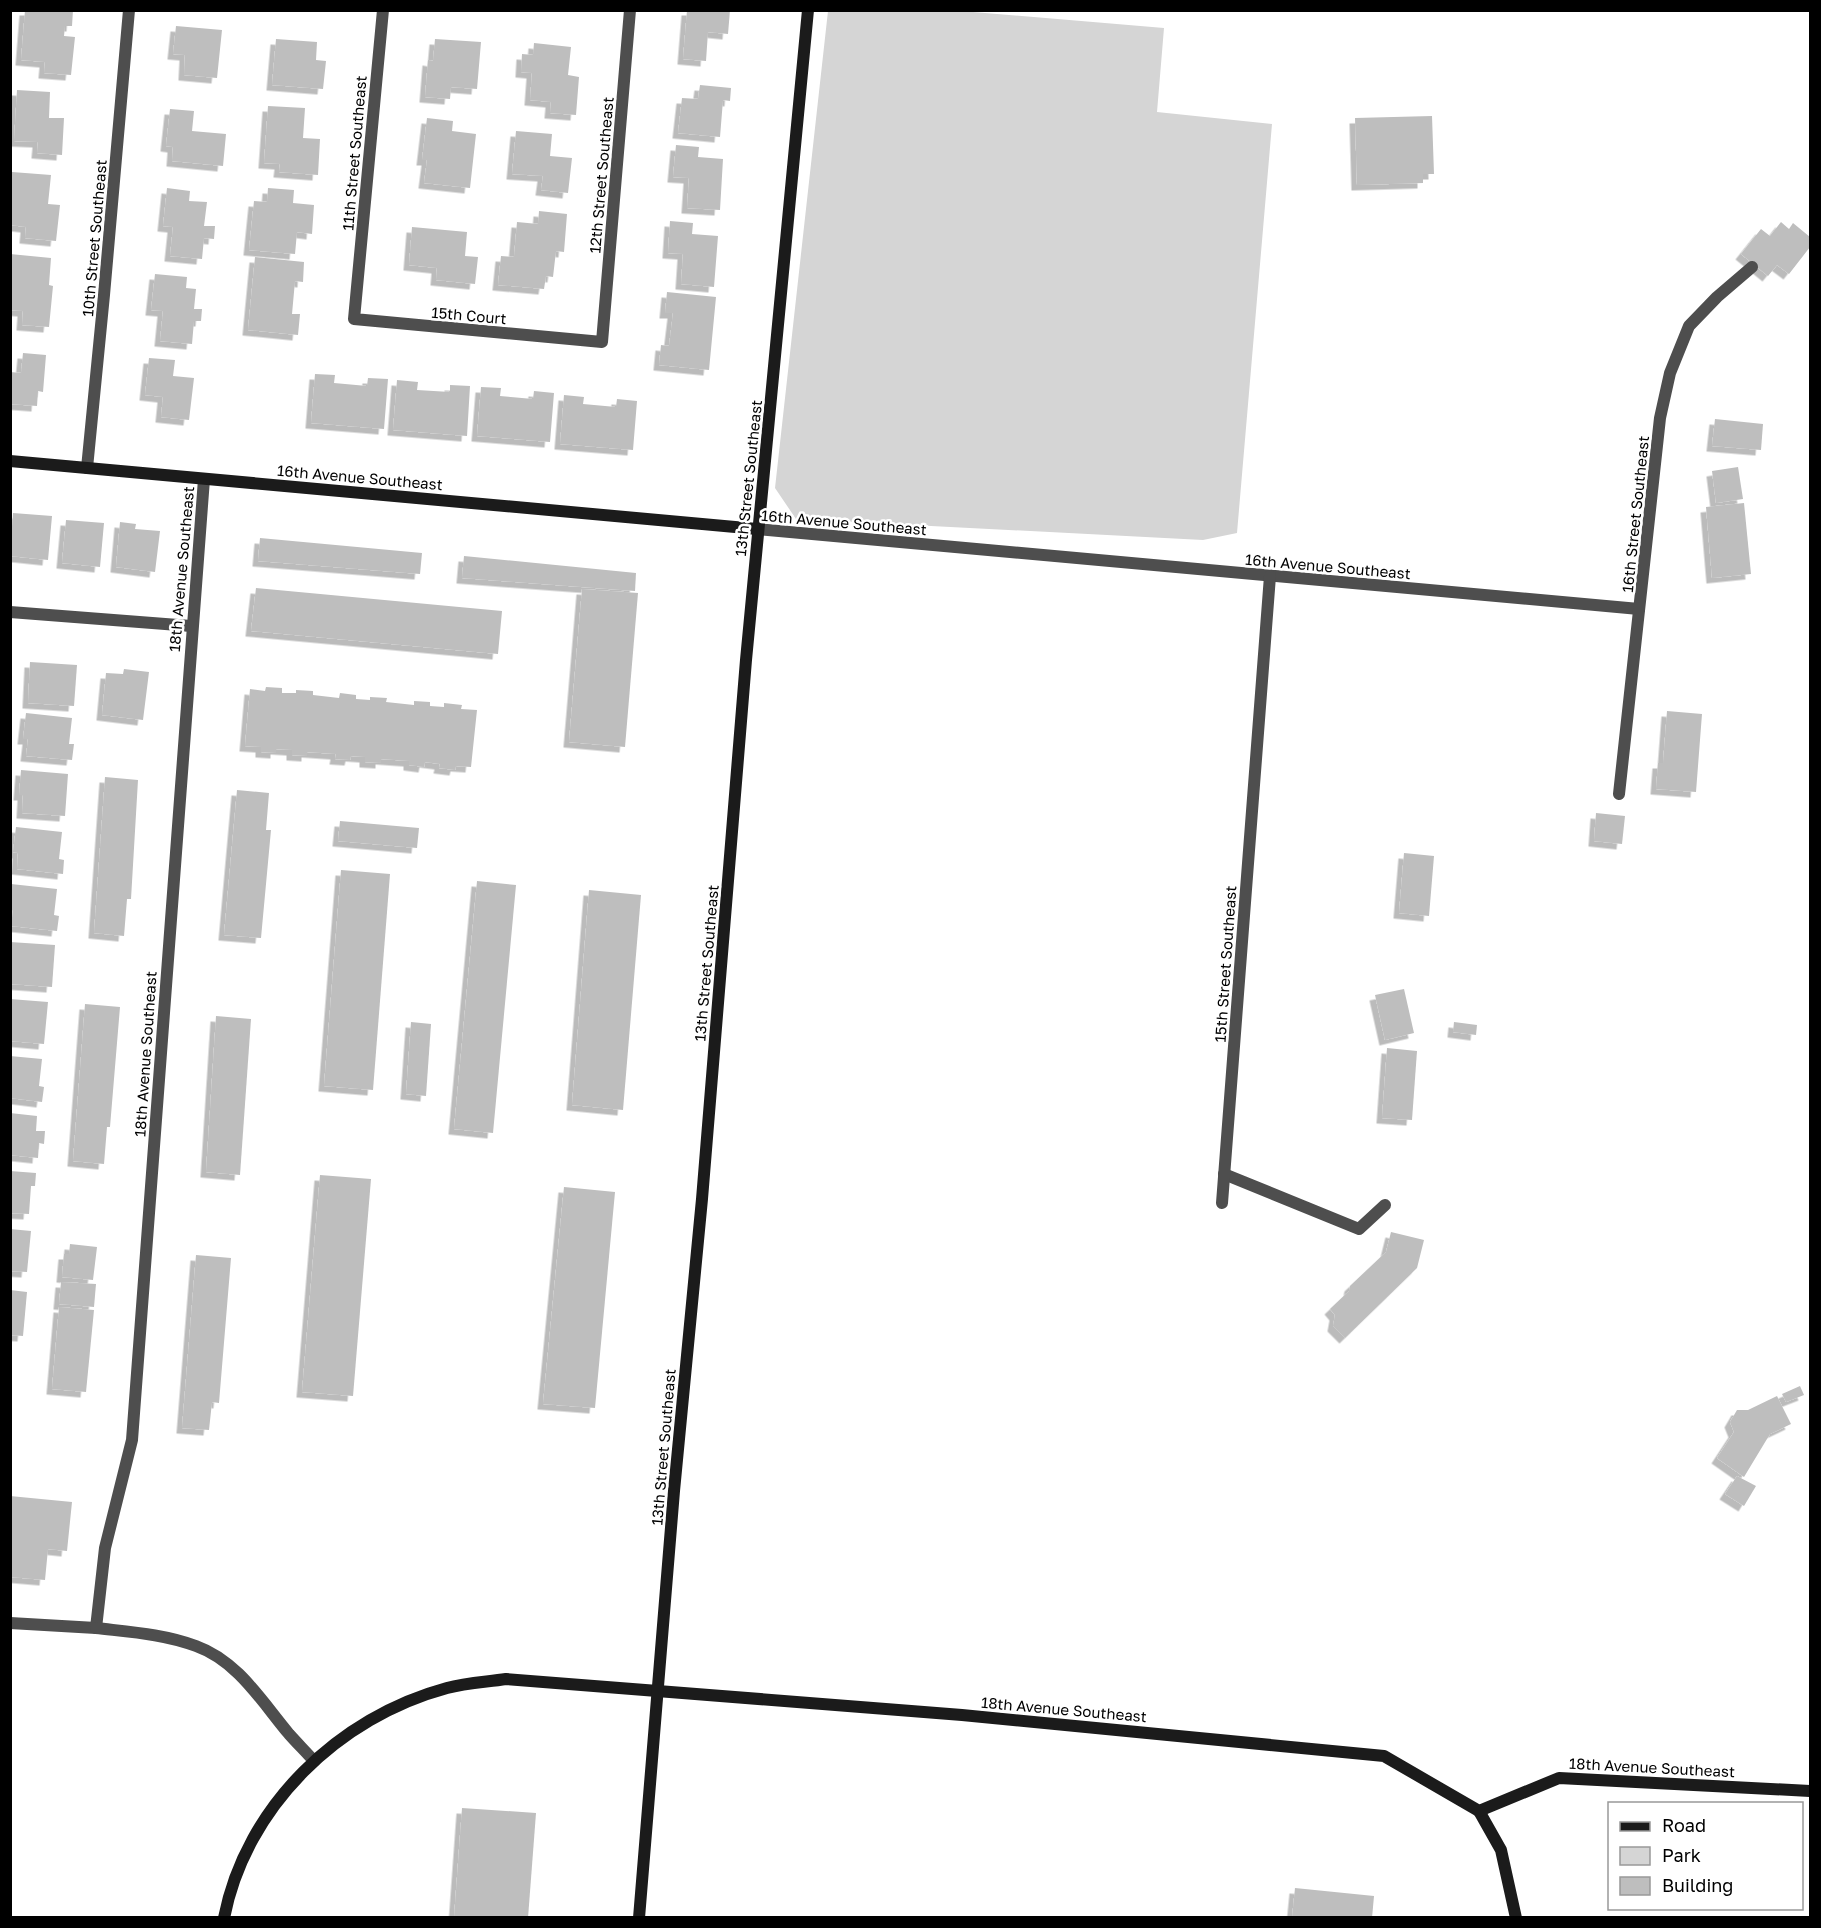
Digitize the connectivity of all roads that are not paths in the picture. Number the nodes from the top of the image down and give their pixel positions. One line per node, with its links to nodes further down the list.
1 (129, 10): 9 (street, 10th Street Southeast)
2 (383, 10): 6 (street, 11th Street Southeast)
3 (630, 10): 7 (street, 12th Street Southeast)
4 (808, 10): 11 (street, 13th Street Southeast)
5 (1752, 267): 13 (street, 16th Street Southeast)
6 (356, 298): 7 (street, 15th Court)
7 (602, 342)
8 (10, 461): 9 (street, 16th Avenue Southeast)
9 (87, 468): 10 (street, 16th Avenue Southeast)
10 (204, 479): 11 (street, 16th Avenue Southeast); 15 (street, 18th Avenue Southeast)
11 (757, 530): 12 (street, 16th Avenue Southeast); 22 (street, 13th Street Southeast)
12 (1270, 576): 13 (street, 16th Avenue Southeast); 17 (street, 15th Street Southeast)
13 (1640, 609): 16 (street, 16th Street Southeast)
14 (10, 612): 15 (street)
15 (191, 626): 21 (street, 18th Avenue Southeast)
16 (1619, 794)
17 (1224, 1174): 18 (street); 19 (street)
18 (1222, 1203)
19 (1385, 1205)
20 (10, 1623): 21 (street)
21 (96, 1628): 23 (street)
22 (659, 1690): 23 (street, 18th Avenue Southeast); 25 (street, 18th Avenue Southeast); 27 (street, 13th Street Southeast)
23 (314, 1761): 26 (street, 18th Avenue Southeast)
24 (1810, 1791): 25 (street, 18th Avenue Southeast)
25 (1479, 1811): 28 (street)
26 (224, 1917)
27 (639, 1917)
28 (1516, 1917)

